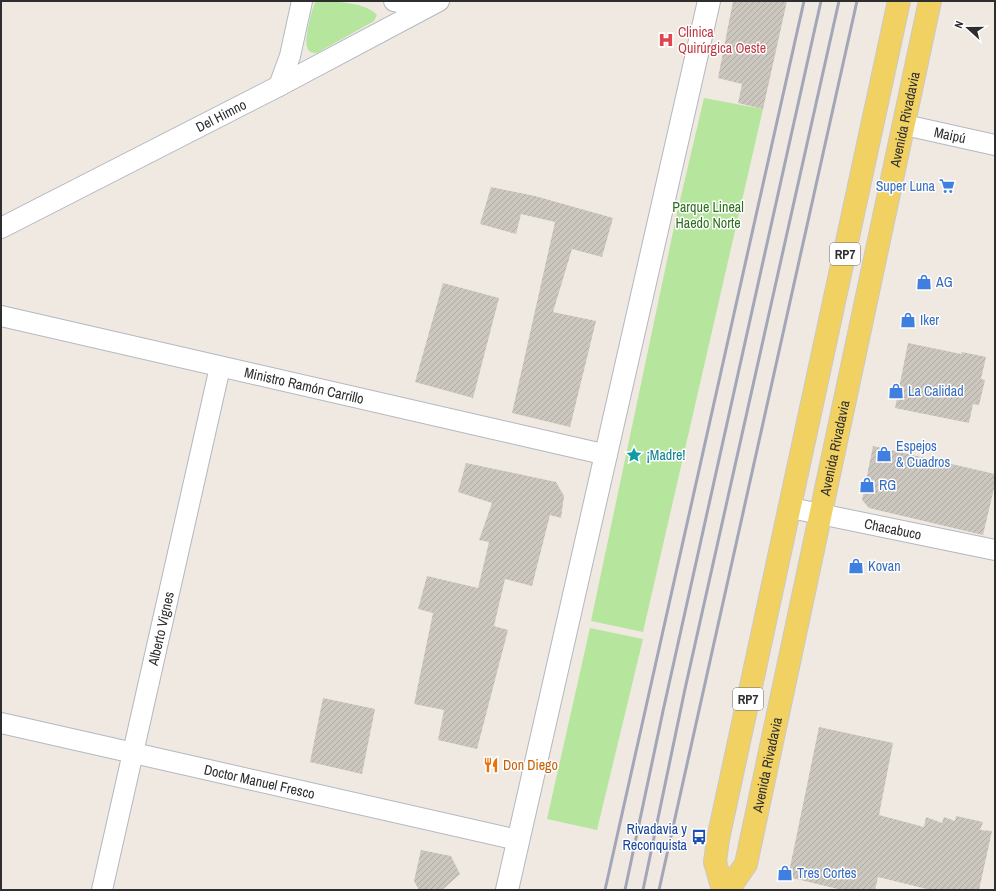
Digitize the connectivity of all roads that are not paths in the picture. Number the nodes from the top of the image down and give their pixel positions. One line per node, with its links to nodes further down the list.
1 (302, 1): 7 (street)
2 (394, 1): 6 (street)
3 (709, 1): 13 (street)
4 (899, 1): 14 (main road, RP7)
5 (930, 1): 8 (main road, Avenida Rivadavia / RP7)
6 (432, 4): 7 (street, Del Himno)
7 (279, 86): 10 (street, Del Himno)
8 (904, 126): 9 (street, Maipú); 15 (main road, Avenida Rivadavia / RP7)
9 (995, 145)
10 (1, 228)
11 (1, 316): 12 (street, Ministro Ramón Carrillo)
12 (220, 367): 13 (street, Ministro Ramón Carrillo); 18 (street, Alberto Vignes)
13 (608, 454): 19 (street)
14 (790, 508): 15 (street, Chacabuco); 22 (main road, RP7)
15 (822, 513): 16 (street, Chacabuco); 23 (main road, Avenida Rivadavia / RP7)
16 (995, 550)
17 (1, 723): 18 (street, Doctor Manuel Fresco)
18 (134, 753): 19 (street, Doctor Manuel Fresco); 20 (street, Alberto Vignes)
19 (518, 840): 21 (street)
20 (102, 890)
21 (507, 890)
22 (723, 890)
23 (728, 890)

